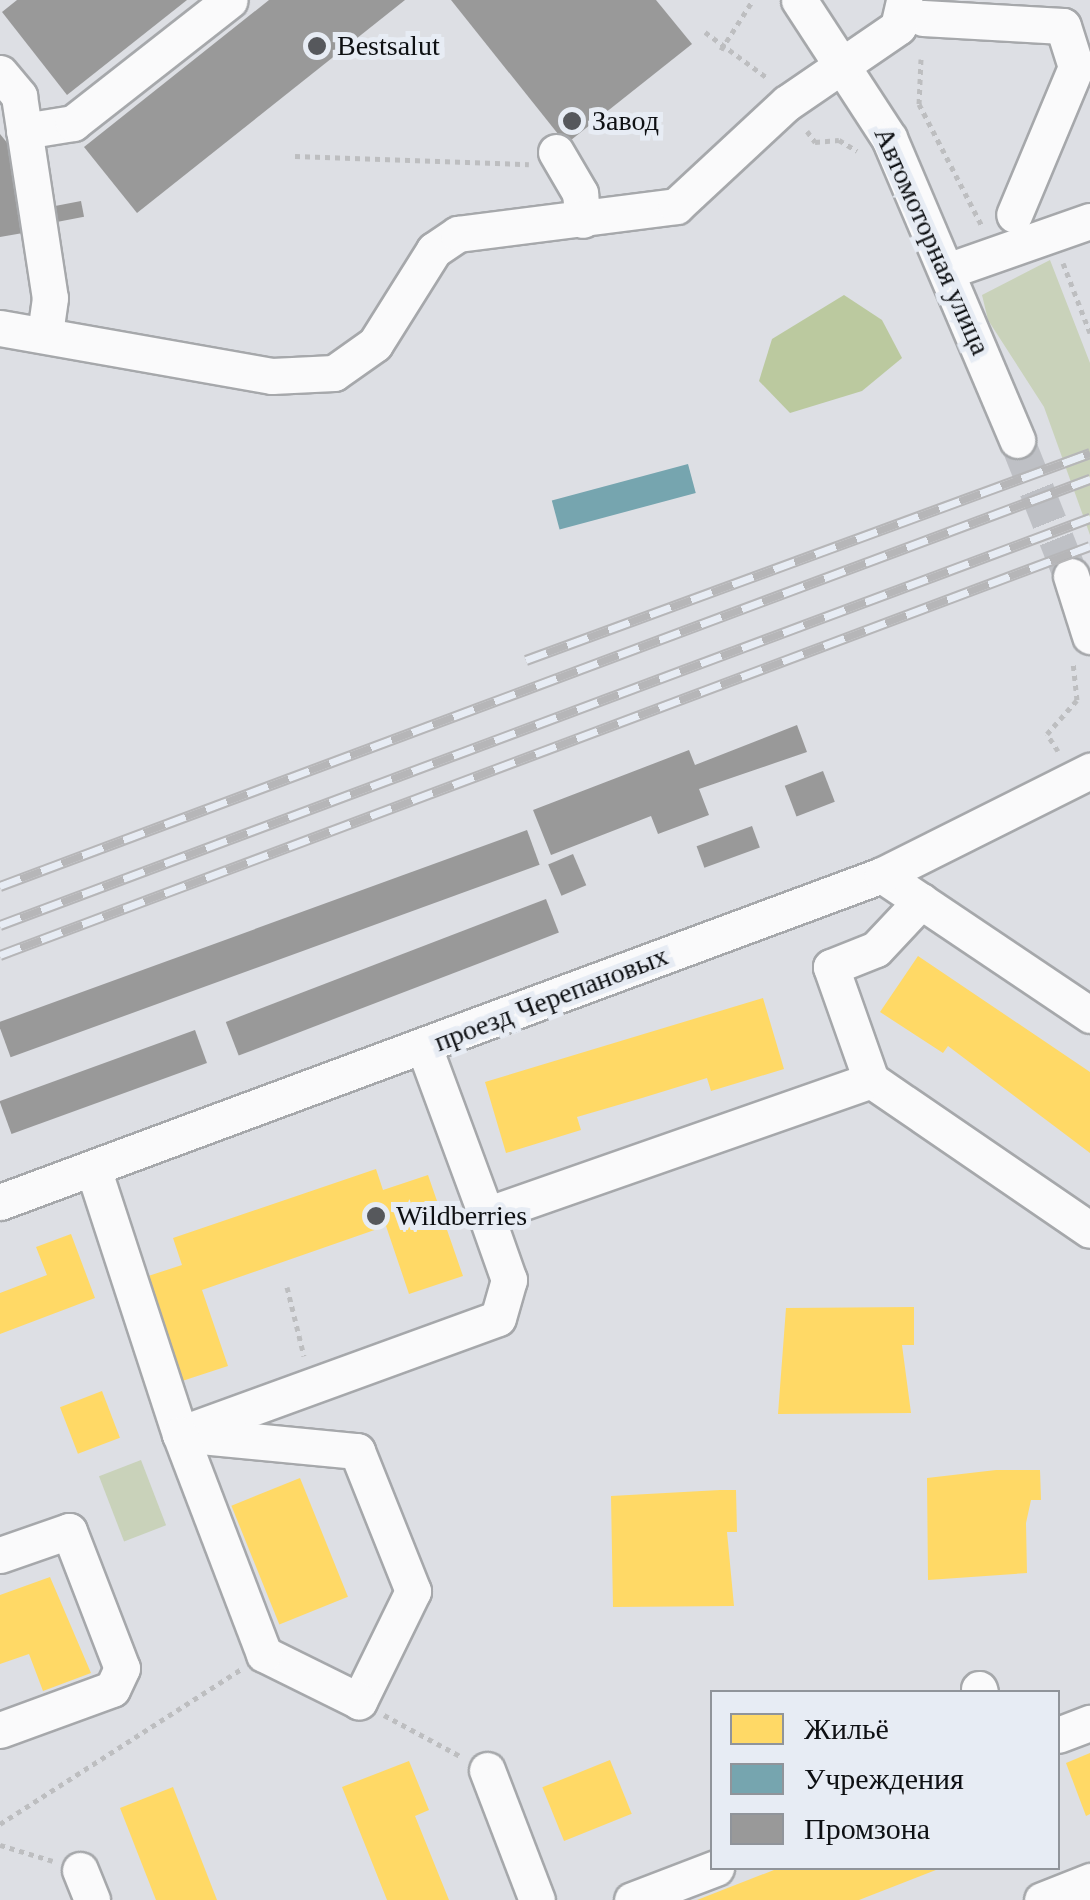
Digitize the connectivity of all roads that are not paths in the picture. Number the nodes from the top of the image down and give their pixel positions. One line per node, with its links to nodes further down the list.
1 (230, 0): 6 (street)
2 (799, 0): 4 (street, Автомоторная улица)
3 (914, 9): 4 (street); 10 (street)
4 (842, 60): 8 (street); 11 (street, Автомоторная улица)
5 (0, 73): 6 (street)
6 (24, 131): 13 (street)
7 (556, 152): 8 (street)
8 (583, 220): 13 (street)
9 (1090, 221): 11 (street)
10 (1003, 222)
11 (950, 270): 14 (street, Автомоторная улица)
12 (0, 328): 13 (street)
13 (46, 334)
14 (1017, 440)
15 (1070, 576): 16 (street)
16 (1079, 644)
17 (1081, 773): 18 (street, проезд Черепановых)
18 (882, 875): 19 (street); 21 (street, проезд Черепановых)
19 (920, 901): 20 (street); 22 (street)
20 (1090, 1015)
21 (424, 1046): 23 (street, проезд Черепановых); 25 (street)
22 (871, 1080): 25 (street); 26 (street)
23 (92, 1168): 24 (street, проезд Черепановых); 27 (street)
24 (0, 1202)
25 (486, 1214): 27 (street)
26 (1090, 1230)
27 (180, 1434): 27 (street)
28 (0, 1555): 30 (street)
29 (1090, 1722): 31 (street)
30 (0, 1730)
31 (1060, 1734)
32 (487, 1770): 34 (street)
33 (711, 1870): 35 (street)
34 (537, 1900)
35 (632, 1900)

